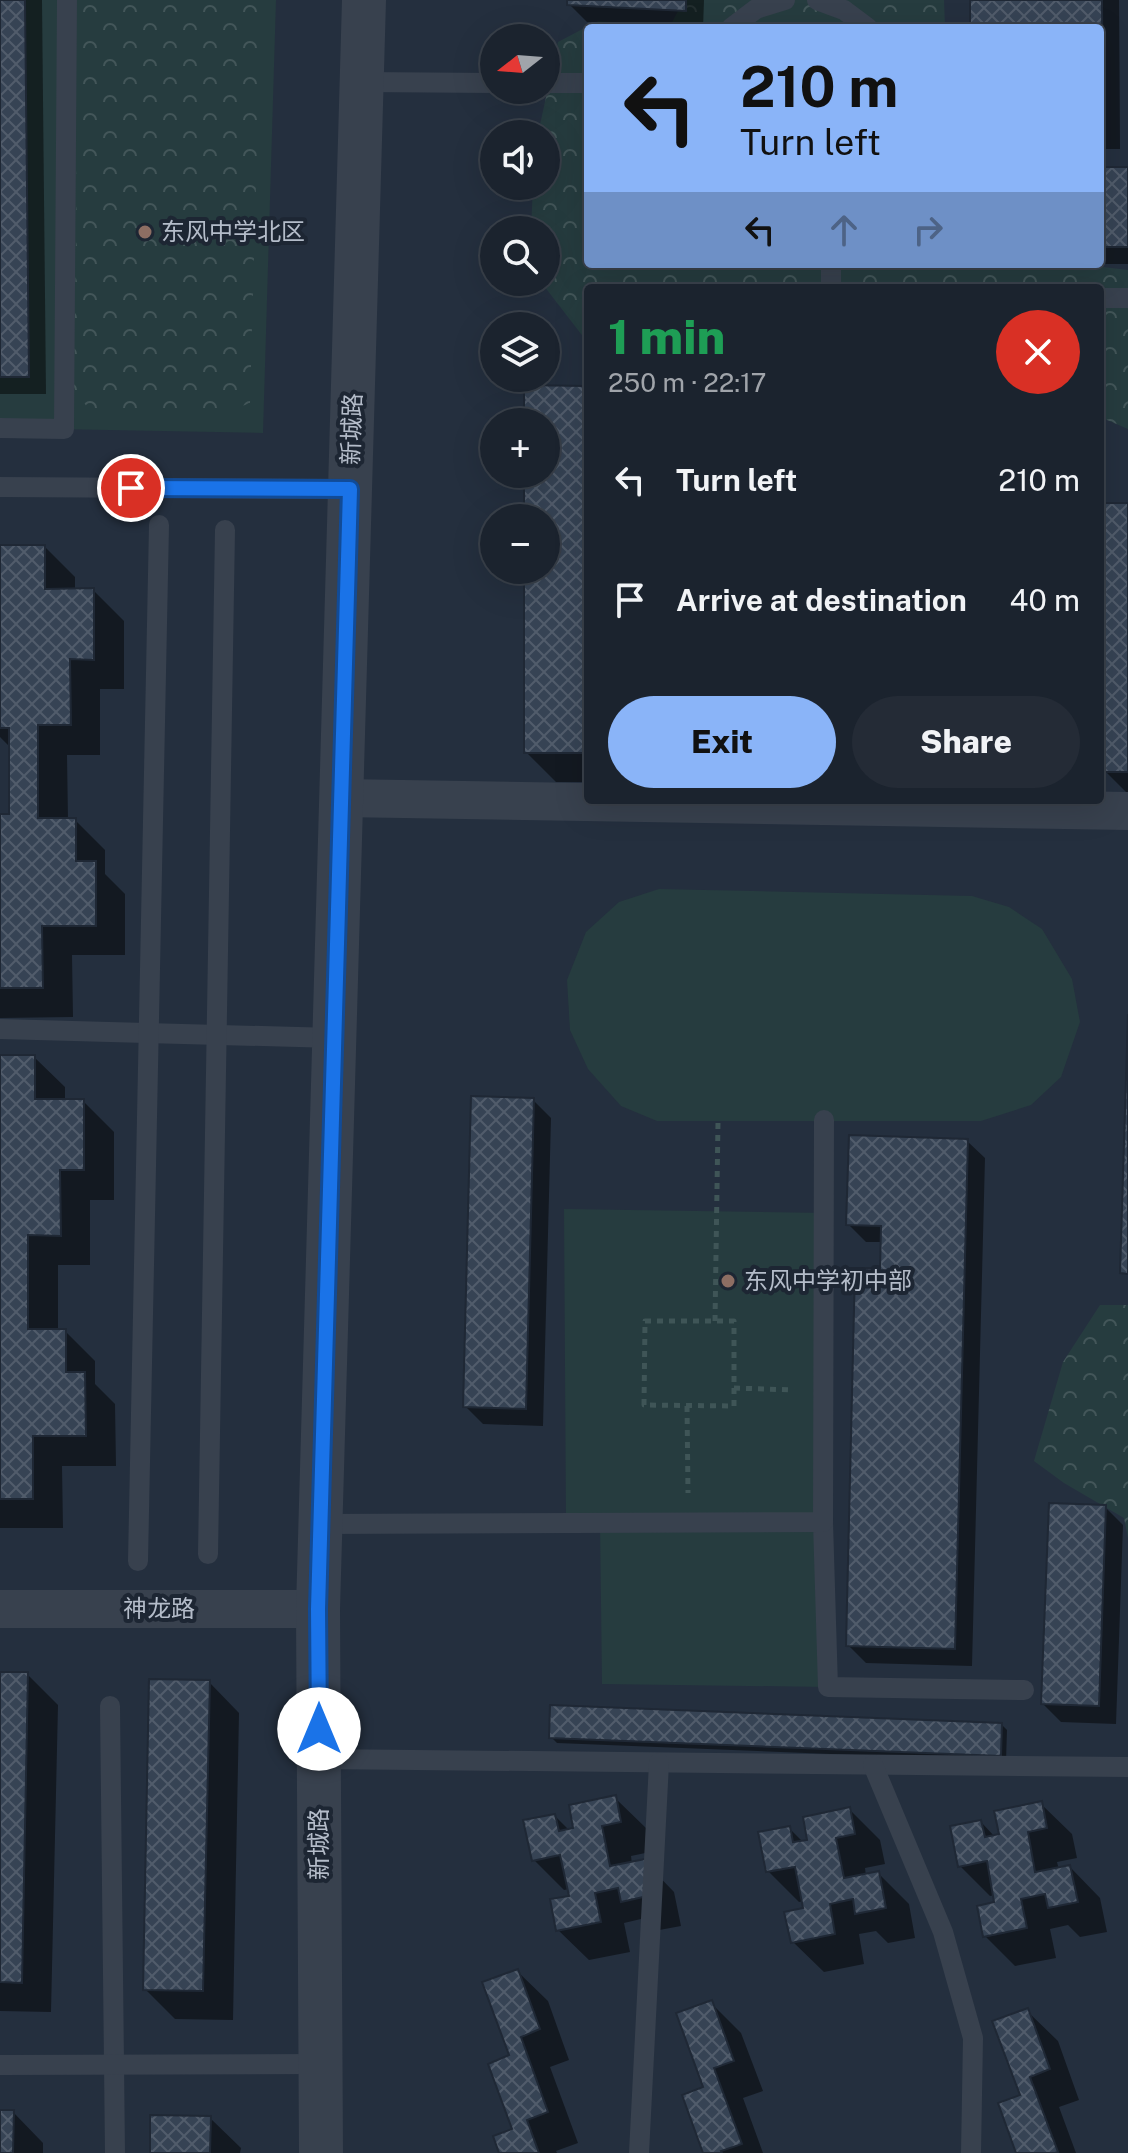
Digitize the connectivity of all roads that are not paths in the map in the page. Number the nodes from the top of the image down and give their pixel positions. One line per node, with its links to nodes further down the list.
1 (67, 0): 13 (lane)
2 (364, 0): 7 (street, 新城路)
3 (785, 0): 5 (lane)
4 (817, 0): 6 (lane)
5 (736, 24)
6 (863, 24)
7 (362, 82): 8 (lane); 15 (street, 新城路)
8 (480, 83)
9 (560, 83): 10 (lane)
10 (584, 83)
11 (1104, 298): 12 (lane)
12 (1128, 298)
13 (0, 428)
14 (0, 487): 15 (lane)
15 (350, 489): 18 (street, 新城路)
16 (159, 525): 23 (lane)
17 (225, 530): 24 (lane)
18 (341, 798): 19 (street); 25 (street, 新城路)
19 (584, 802)
20 (704, 804): 21 (street)
21 (1128, 811)
22 (0, 1029): 23 (lane)
23 (149, 1033): 24 (lane); 30 (lane)
24 (217, 1035): 25 (lane); 29 (lane)
25 (334, 1038): 28 (street, 新城路)
26 (824, 1120): 27 (lane)
27 (823, 1522): 28 (lane); 33 (lane)
28 (321, 1524): 32 (street, 新城路)
29 (208, 1554)
30 (138, 1561)
31 (0, 1609): 32 (street, 神龙路)
32 (318, 1609): 35 (street, 新城路)
33 (1024, 1690)
34 (110, 1706): 41 (lane)
35 (319, 1759): 36 (lane); 39 (street, 新城路)
36 (659, 1763): 37 (lane); 44 (lane)
37 (873, 1765): 38 (lane); 45 (lane)
38 (1128, 1767)
39 (321, 2064): 41 (lane); 43 (street, 新城路)
40 (0, 2065): 41 (lane)
41 (113, 2065): 42 (lane)
42 (115, 2153)
43 (321, 2153)
44 (639, 2153)
45 (971, 2153)

